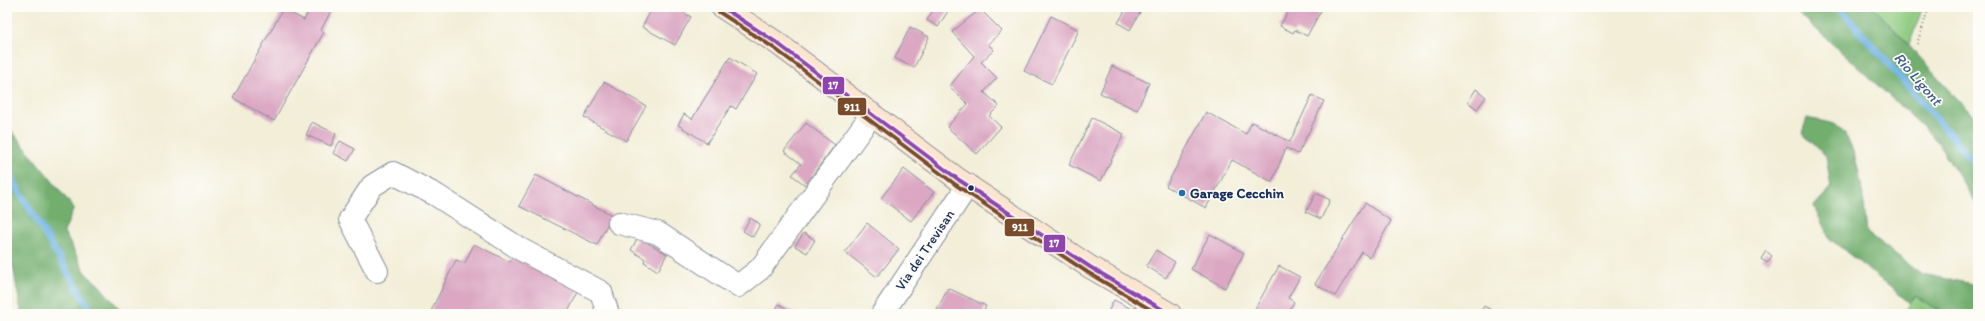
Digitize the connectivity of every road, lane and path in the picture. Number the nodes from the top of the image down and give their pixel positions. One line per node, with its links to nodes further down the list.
1 (722, 7): 4 (main road)
2 (1929, 7): 3 (path)
3 (1917, 44)
4 (872, 114): 5 (main road); 6 (street)
5 (968, 185): 9 (street, Via dei Trevisan); 10 (main road)
6 (619, 223)
7 (377, 271): 8 (street)
8 (608, 314)
9 (882, 314)
10 (1170, 314)

